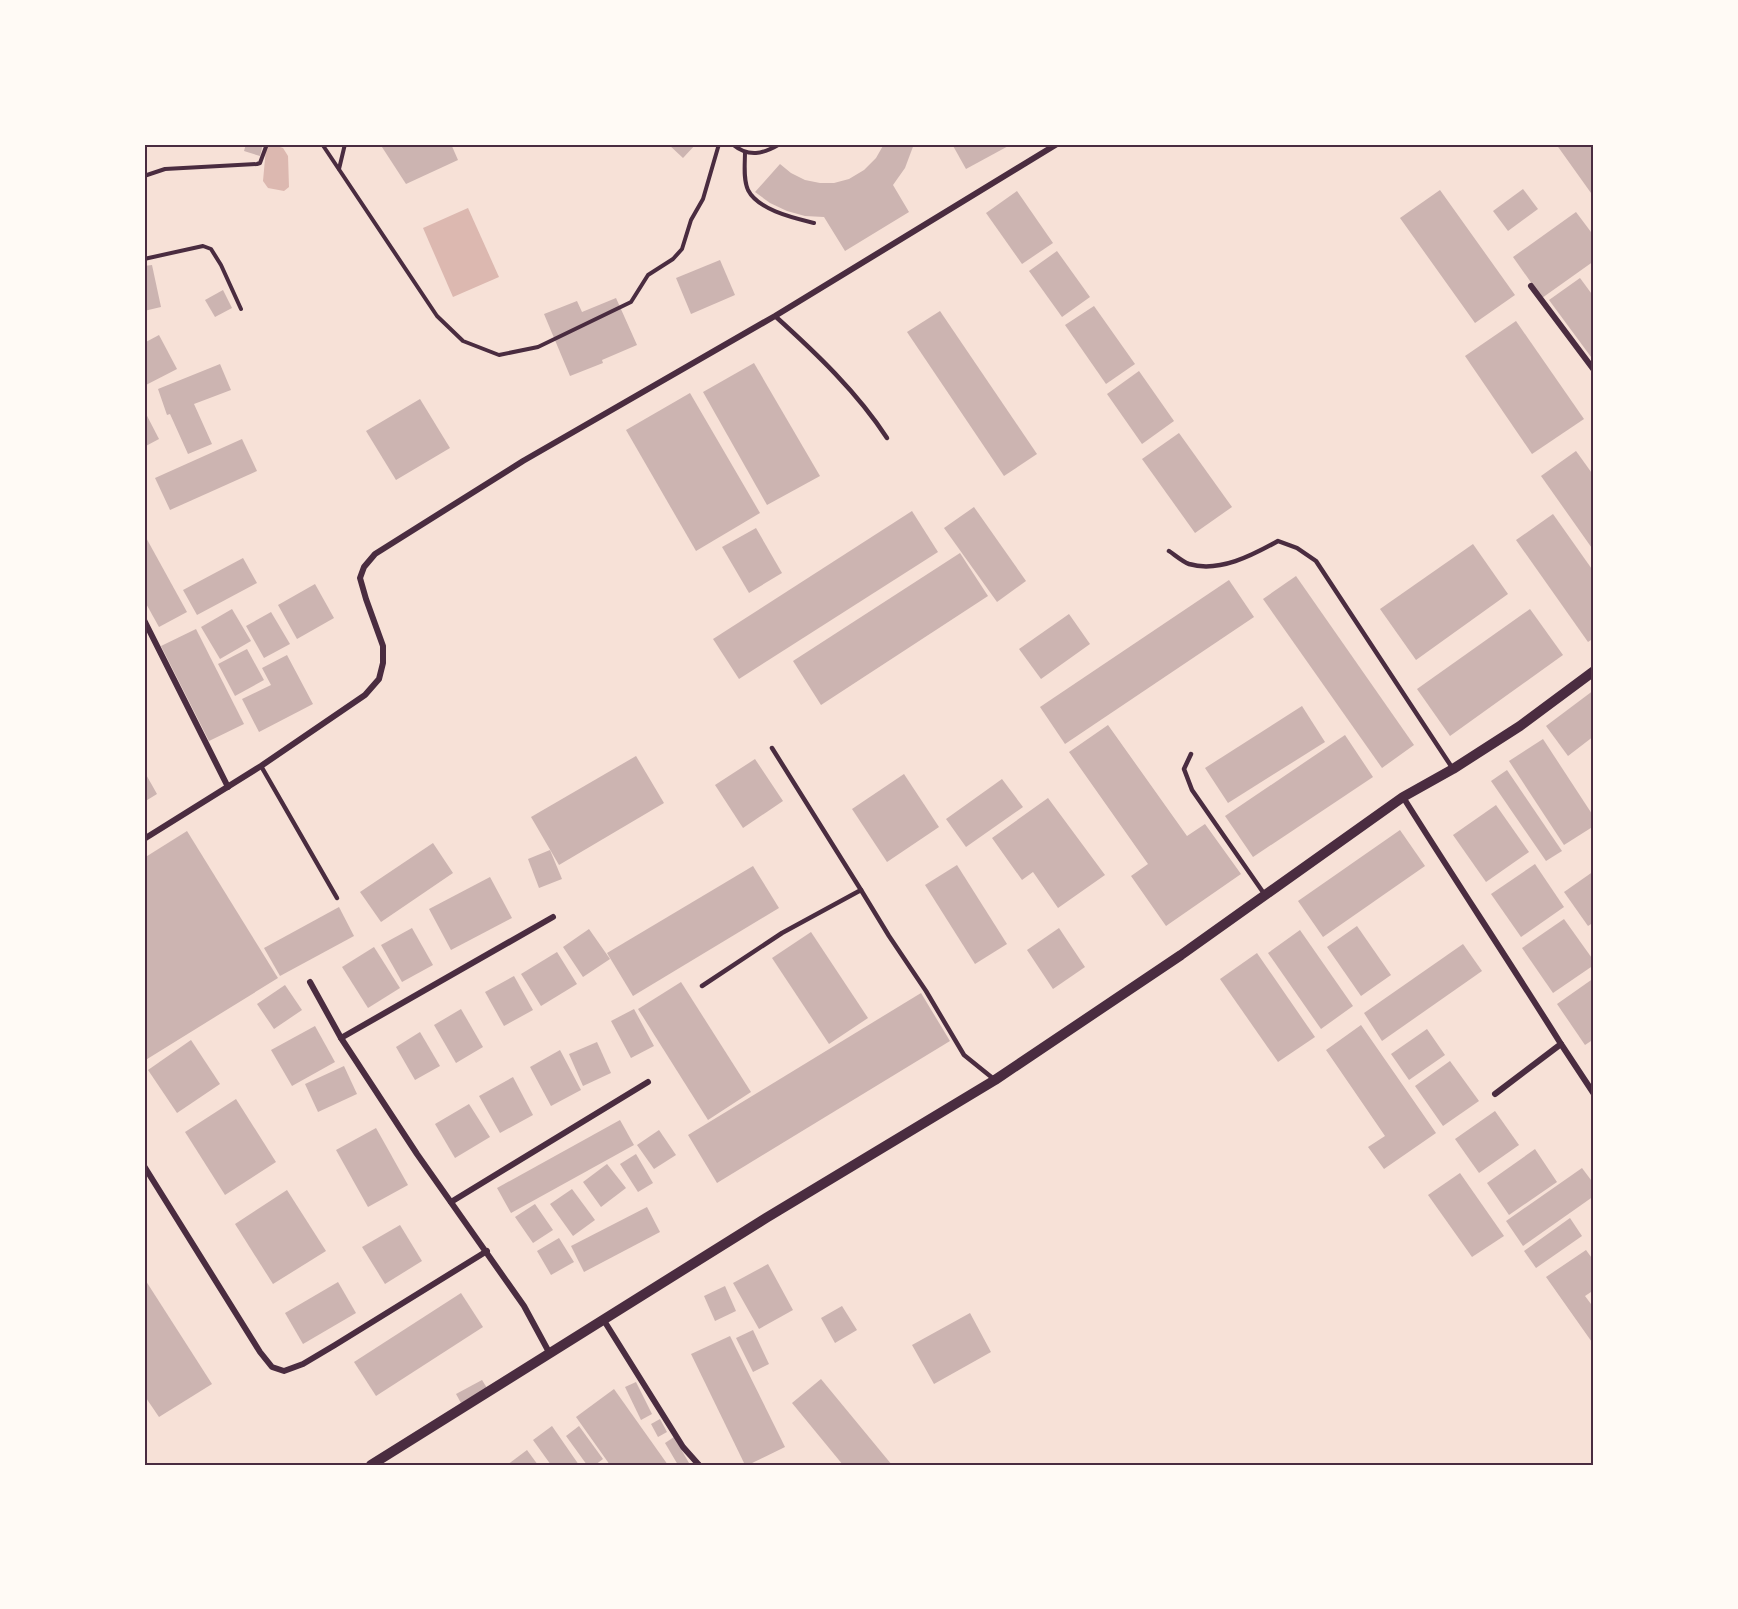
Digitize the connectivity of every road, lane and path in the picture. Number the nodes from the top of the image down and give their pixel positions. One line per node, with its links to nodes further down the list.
1 (267, 144): 10 (path)
2 (322, 144): 9 (path)
3 (345, 144): 9 (path)
4 (719, 144): 9 (path)
5 (732, 144): 8 (path)
6 (780, 144): 8 (path)
7 (1057, 144): 15 (street)
8 (745, 152): 11 (path)
9 (339, 169)
10 (144, 176)
11 (814, 223)
12 (144, 259): 14 (path)
13 (1531, 286): 16 (street)
14 (241, 309)
15 (776, 315): 17 (lane); 23 (street)
16 (1594, 370)
17 (887, 438)
18 (1169, 551): 24 (lane)
19 (144, 620): 25 (street)
20 (1594, 671): 24 (street)
21 (772, 748): 28 (lane)
22 (1191, 754): 29 (lane)
23 (261, 766): 25 (street); 30 (lane)
24 (1453, 769): 26 (street)
25 (228, 787): 27 (street)
26 (1403, 797): 29 (street); 35 (street)
27 (144, 839)
28 (861, 890): 33 (lane); 36 (lane)
29 (1265, 895): 36 (street)
30 (337, 898)
31 (553, 917): 34 (street)
32 (310, 982): 34 (street)
33 (702, 986)
34 (341, 1038): 41 (street)
35 (1561, 1044): 38 (street); 39 (street)
36 (995, 1080): 43 (street)
37 (648, 1082): 41 (street)
38 (1495, 1094)
39 (1594, 1094)
40 (144, 1166): 42 (street)
41 (451, 1202): 42 (street)
42 (487, 1251): 44 (street)
43 (603, 1319): 44 (street); 46 (street)
44 (550, 1354): 45 (street)
45 (371, 1465)
46 (699, 1465)

